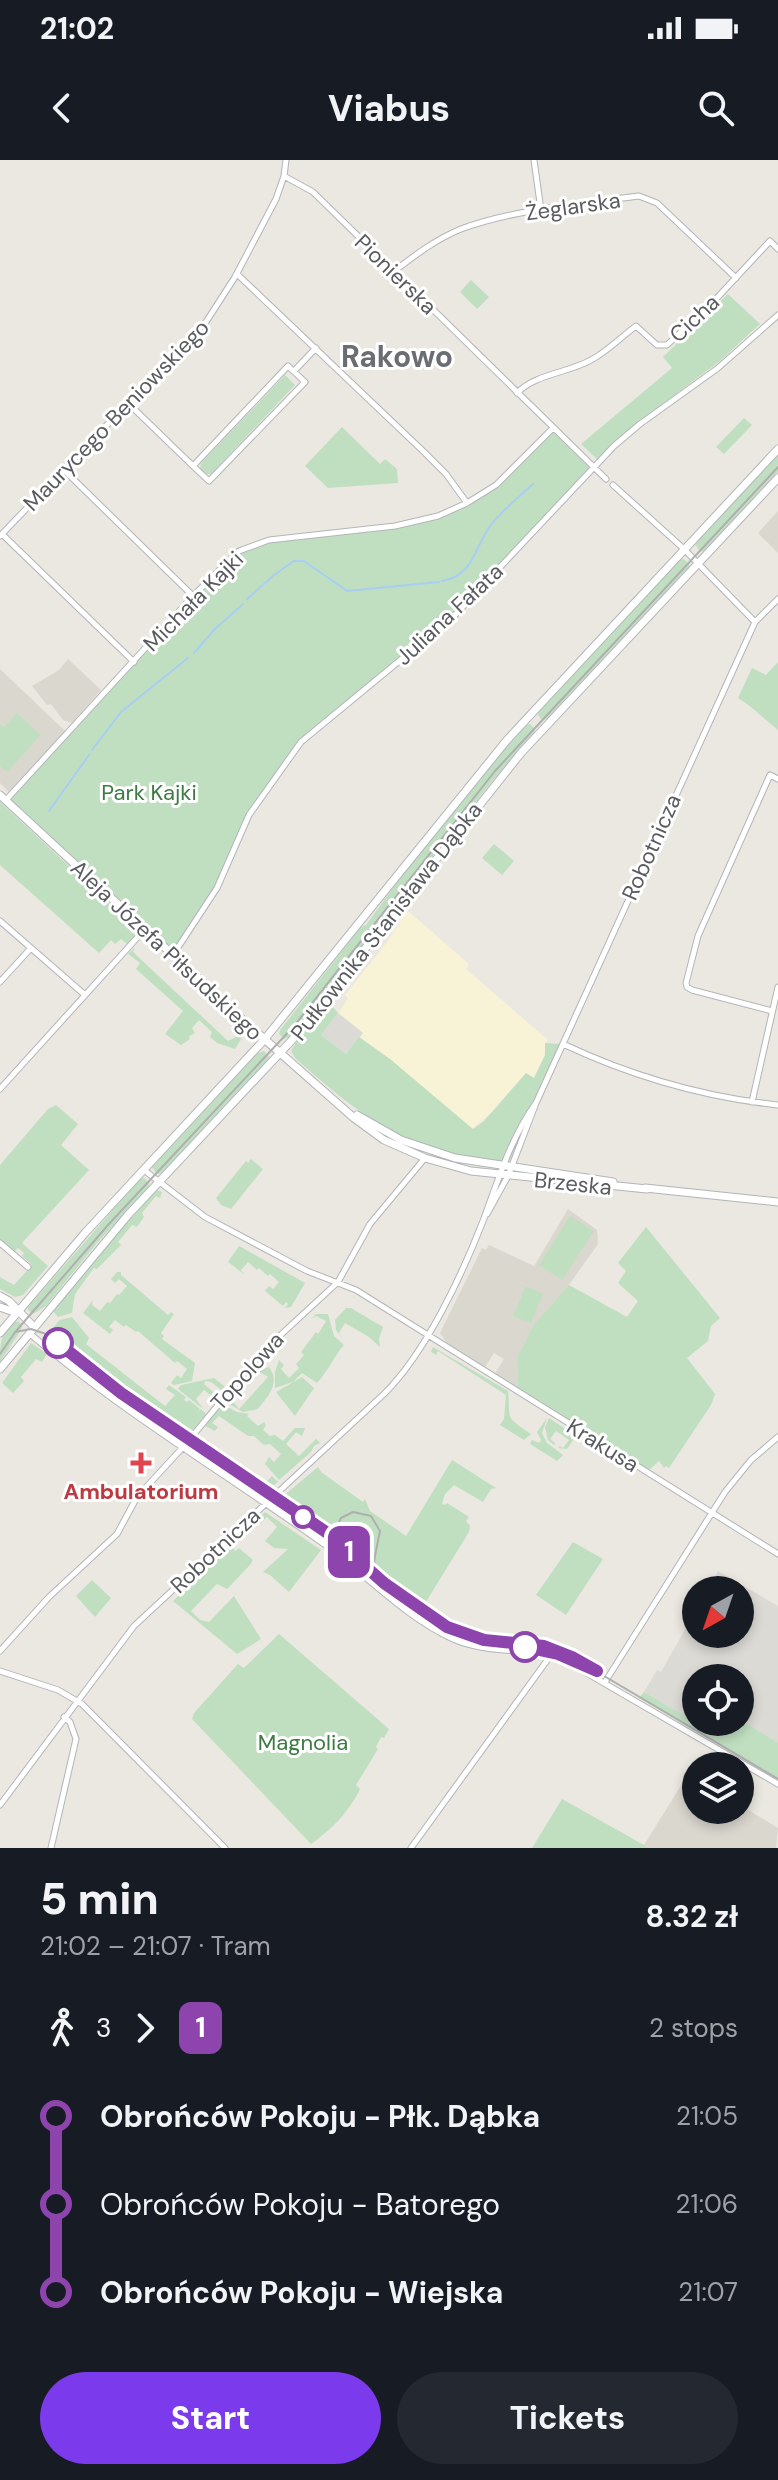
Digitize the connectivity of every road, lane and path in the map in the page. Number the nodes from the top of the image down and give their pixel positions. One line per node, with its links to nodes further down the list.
1 (286, 160): 3 (street, Maurycego Beniowskiego)
2 (534, 160): 4 (street)
3 (284, 176): 6 (street, Pionierska); 7 (street, Maurycego Beniowskiego)
4 (541, 211): 6 (street, Żeglarska); 8 (street, Żeglarska)
5 (778, 249): 8 (street, Cicha)
6 (393, 272): 12 (street, Pionierska)
7 (237, 274): 10 (street); 13 (street, Maurycego Beniowskiego)
8 (736, 278): 12 (street, Cicha)
9 (775, 318): 17 (street, Juliana Fałata)
10 (316, 348): 11 (street); 22 (street)
11 (294, 371): 16 (street); 16 (street)
12 (517, 393): 14 (street, Pionierska)
13 (129, 404): 16 (street); 18 (street, Maurycego Beniowskiego)
14 (553, 428): 17 (street, Pionierska); 22 (street, Michała Kajki)
15 (778, 449): 24 (street, Pułkownika Stanisława Dąbka)
16 (193, 466)
17 (594, 468): 20 (street, Pionierska); 37 (street, Juliana Fałata)
18 (64, 470): 23 (street, Maurycego Beniowskiego); 26 (street)
19 (778, 478): 25 (street, Pułkownika Stanisława Dąbka)
20 (606, 479)
21 (613, 485): 24 (street)
22 (467, 503): 26 (street, Michała Kajki)
23 (1, 535): 29 (street)
24 (684, 549): 25 (street); 30 (street, Pułkownika Stanisława Dąbka)
25 (698, 565): 28 (street); 31 (street, Pułkownika Stanisława Dąbka)
26 (193, 596): 29 (street, Michała Kajki)
27 (778, 599): 28 (street, Robotnicza)
28 (755, 622): 43 (street, Robotnicza)
29 (134, 662): 33 (street, Michała Kajki)
30 (529, 716): 31 (street); 42 (street, Pułkownika Stanisława Dąbka)
31 (544, 729): 44 (street, Pułkownika Stanisława Dąbka)
32 (778, 779): 41 (street)
33 (3, 798): 35 (street, Aleja Józefa Piłsudskiego)
34 (0, 921): 36 (street)
35 (145, 929): 37 (street, Aleja Józefa Piłsudskiego); 40 (street)
36 (31, 948): 38 (street); 40 (street)
37 (173, 955): 42 (street, Aleja Józefa Piłsudskiego)
38 (0, 982)
39 (778, 987): 41 (street)
40 (85, 995): 45 (street)
41 (772, 1011): 46 (street)
42 (264, 1040): 44 (street, Aleja Józefa Piłsudskiego); 51 (street, Pułkownika Stanisława Dąbka)
43 (563, 1044): 46 (street); 50 (street, Robotnicza)
44 (280, 1053): 47 (street, Aleja Józefa Piłsudskiego); 53 (street, Pułkownika Stanisława Dąbka)
45 (0, 1089)
46 (752, 1102): 48 (street)
47 (336, 1103): 49 (street, Aleja Józefa Piłsudskiego); 50 (street, Aleja Józefa Piłsudskiego)
48 (778, 1105)
49 (425, 1158): 52 (street, Aleja Józefa Piłsudskiego); 58 (street, Topolowa)
50 (508, 1166): 52 (street, Robotnicza); 54 (street, Brzeska)
51 (144, 1169): 53 (street, Krakusa); 61 (street, Pułkownika Stanisława Dąbka)
52 (504, 1175): 54 (street, Brzeska); 64 (street, Robotnicza)
53 (159, 1182): 58 (street, Krakusa); 62 (street, Pułkownika Stanisława Dąbka)
54 (647, 1189): 55 (street, Brzeska)
55 (778, 1202)
56 (0, 1243): 57 (street)
57 (28, 1267)
58 (338, 1282): 64 (street, Krakusa); 67 (street, Topolowa)
59 (0, 1296): 61 (street)
60 (0, 1307): 61 (street)
61 (18, 1313): 62 (street); 63 (street, Pułkownika Stanisława Dąbka)
62 (31, 1329): 65 (street, Pułkownika Stanisława Dąbka); 67 (street)
63 (0, 1333)
64 (427, 1335): 68 (street, Robotnicza); 69 (street, Krakusa)
65 (0, 1369)
66 (778, 1437): 69 (street)
67 (182, 1447): 68 (street); 71 (street, Topolowa)
68 (265, 1503): 72 (street); 75 (street, Robotnicza)
69 (712, 1512): 70 (street, Krakusa); 74 (street)
70 (778, 1554)
71 (0, 1651)
72 (551, 1655): 74 (street); 81 (street)
73 (0, 1671): 75 (street)
74 (605, 1682): 77 (street)
75 (77, 1700): 76 (street, Robotnicza); 80 (street)
76 (64, 1717): 78 (street, Robotnicza); 79 (street)
77 (778, 1784)
78 (0, 1805)
79 (51, 1848)
80 (225, 1848)
81 (411, 1848)

